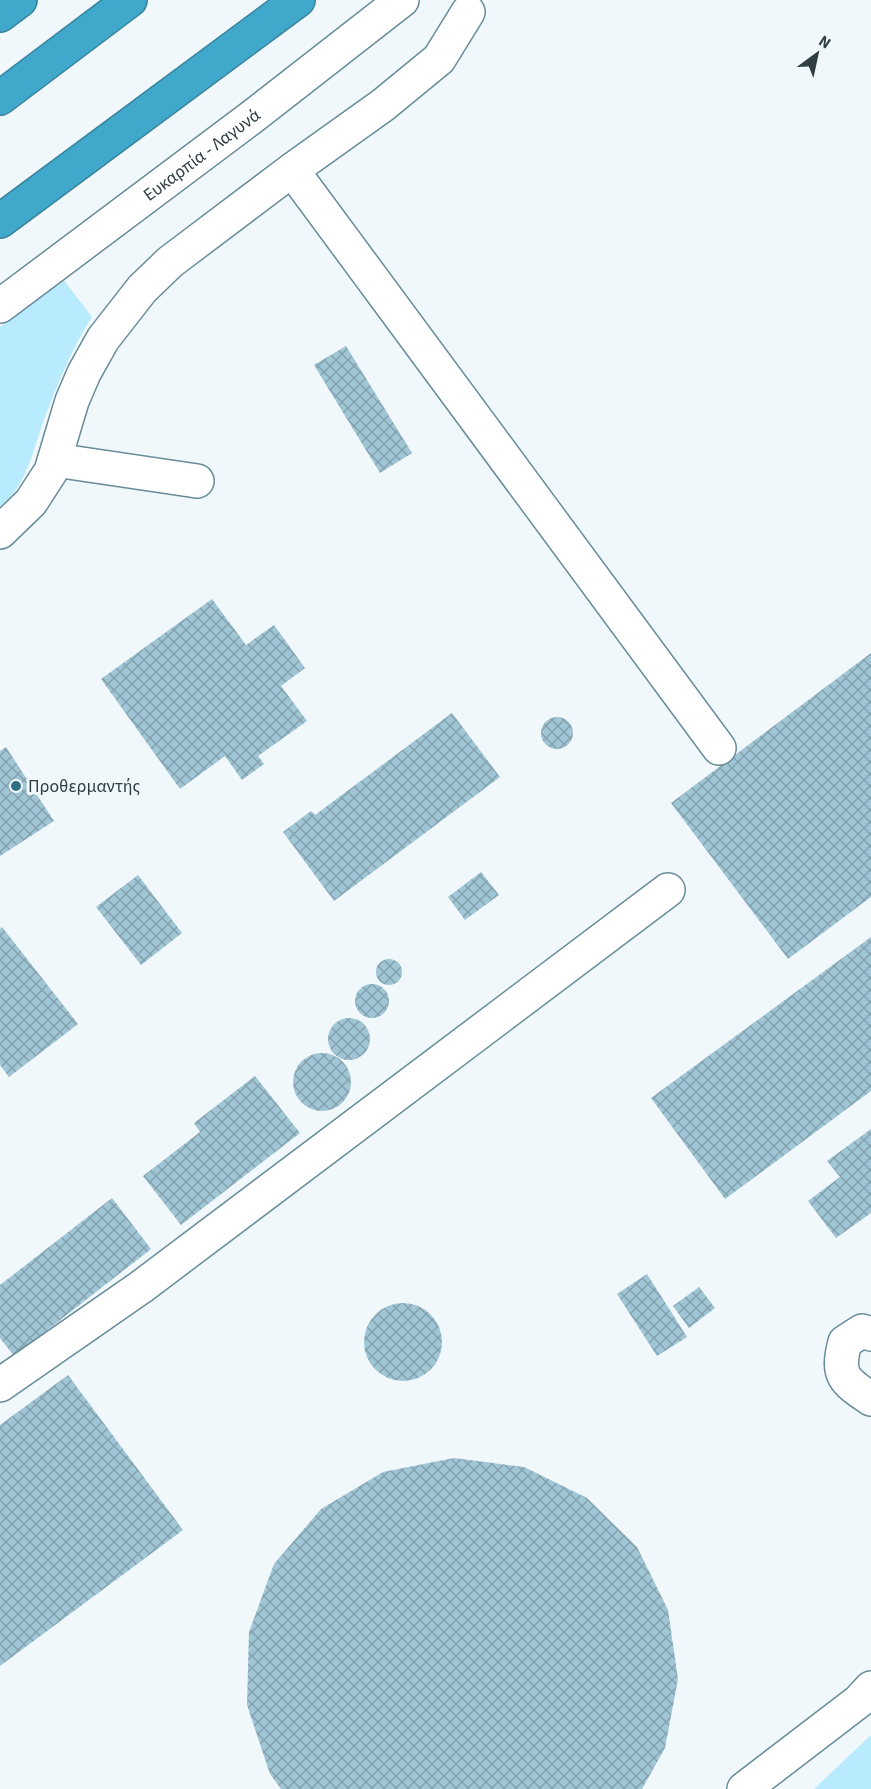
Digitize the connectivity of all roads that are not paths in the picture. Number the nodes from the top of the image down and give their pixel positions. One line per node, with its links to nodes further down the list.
1 (20, 0): 6 (highway)
2 (130, 0): 7 (highway)
3 (298, 0): 9 (highway)
4 (402, 0): 10 (street, Ευκαρπία - Λαγυνά)
5 (468, 12): 8 (street)
6 (0, 15)
7 (0, 98)
8 (292, 170): 11 (street); 14 (street)
9 (0, 221)
10 (0, 306)
11 (55, 460): 12 (street); 13 (street)
12 (197, 481)
13 (0, 532)
14 (719, 748)
15 (668, 890): 17 (street)
16 (871, 1334): 18 (street)
17 (0, 1385)
18 (871, 1399)
19 (871, 1689): 20 (street)
20 (744, 1789)

